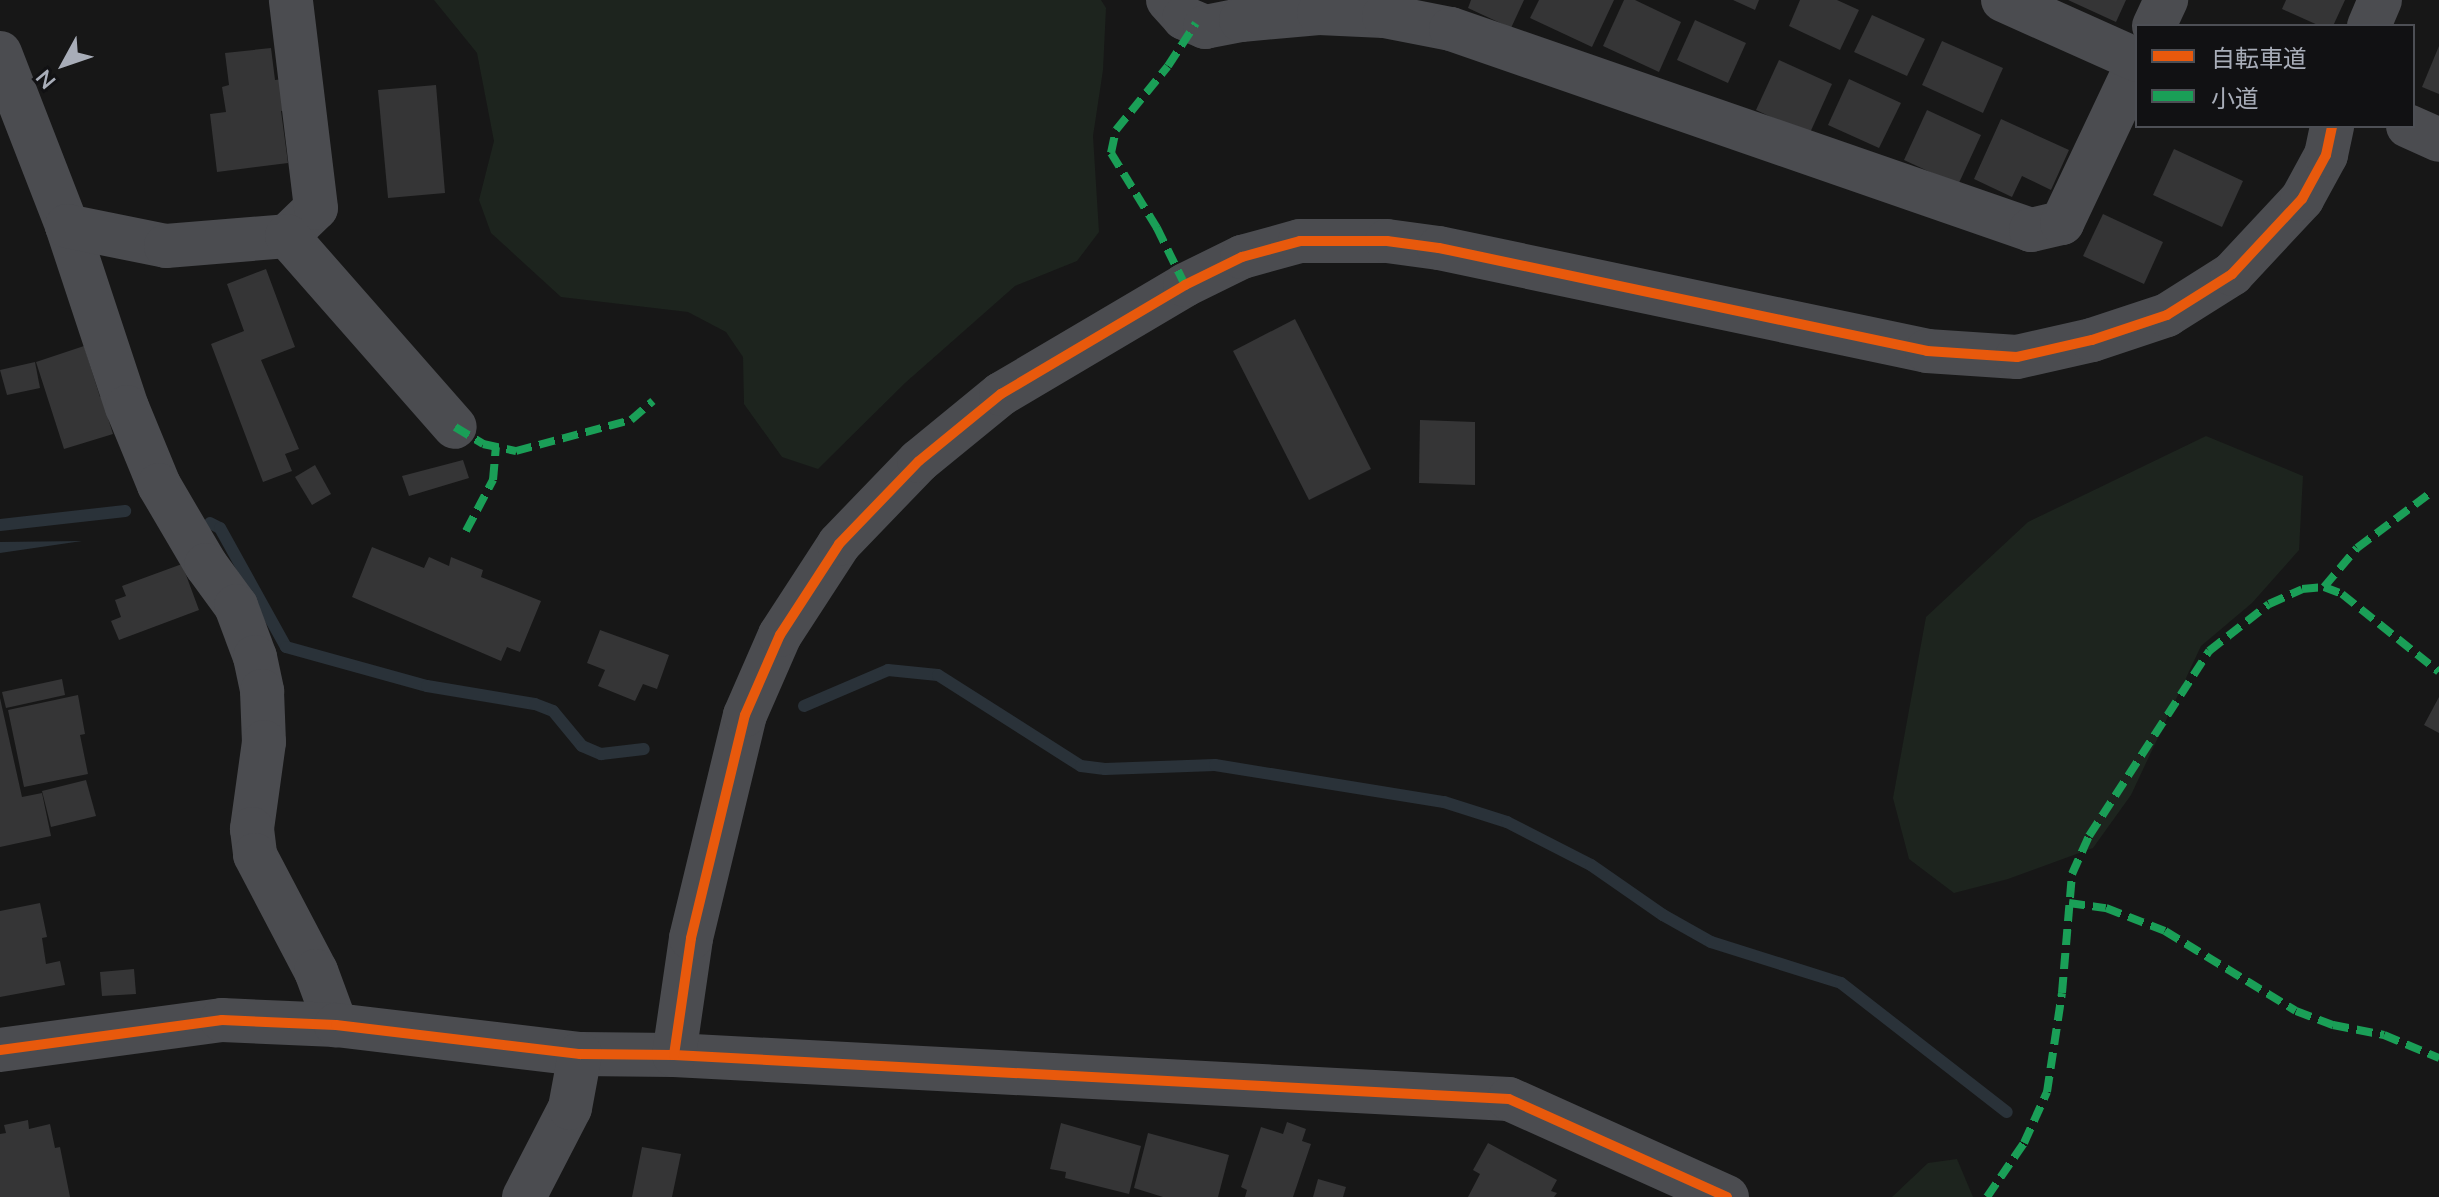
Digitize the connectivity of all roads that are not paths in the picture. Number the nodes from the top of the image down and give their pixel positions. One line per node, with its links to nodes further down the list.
1 (291, 0): 15 (street)
2 (1168, 0): 10 (street)
3 (2003, 0): 9 (street)
4 (2166, 0): 6 (street)
5 (2380, 0): 7 (street)
6 (2155, 24)
7 (2370, 24)
8 (0, 53): 14 (street)
9 (2135, 61)
10 (2135, 66)
11 (2332, 128): 20 (street)
12 (2412, 128): 13 (street)
13 (2439, 140)
14 (67, 226): 15 (street); 17 (street)
15 (287, 236): 16 (street)
16 (455, 427)
17 (336, 1025): 18 (street); 19 (street)
18 (0, 1050)
19 (580, 1054): 20 (street); 21 (street)
20 (674, 1055): 22 (street)
21 (524, 1197)
22 (1727, 1197)

